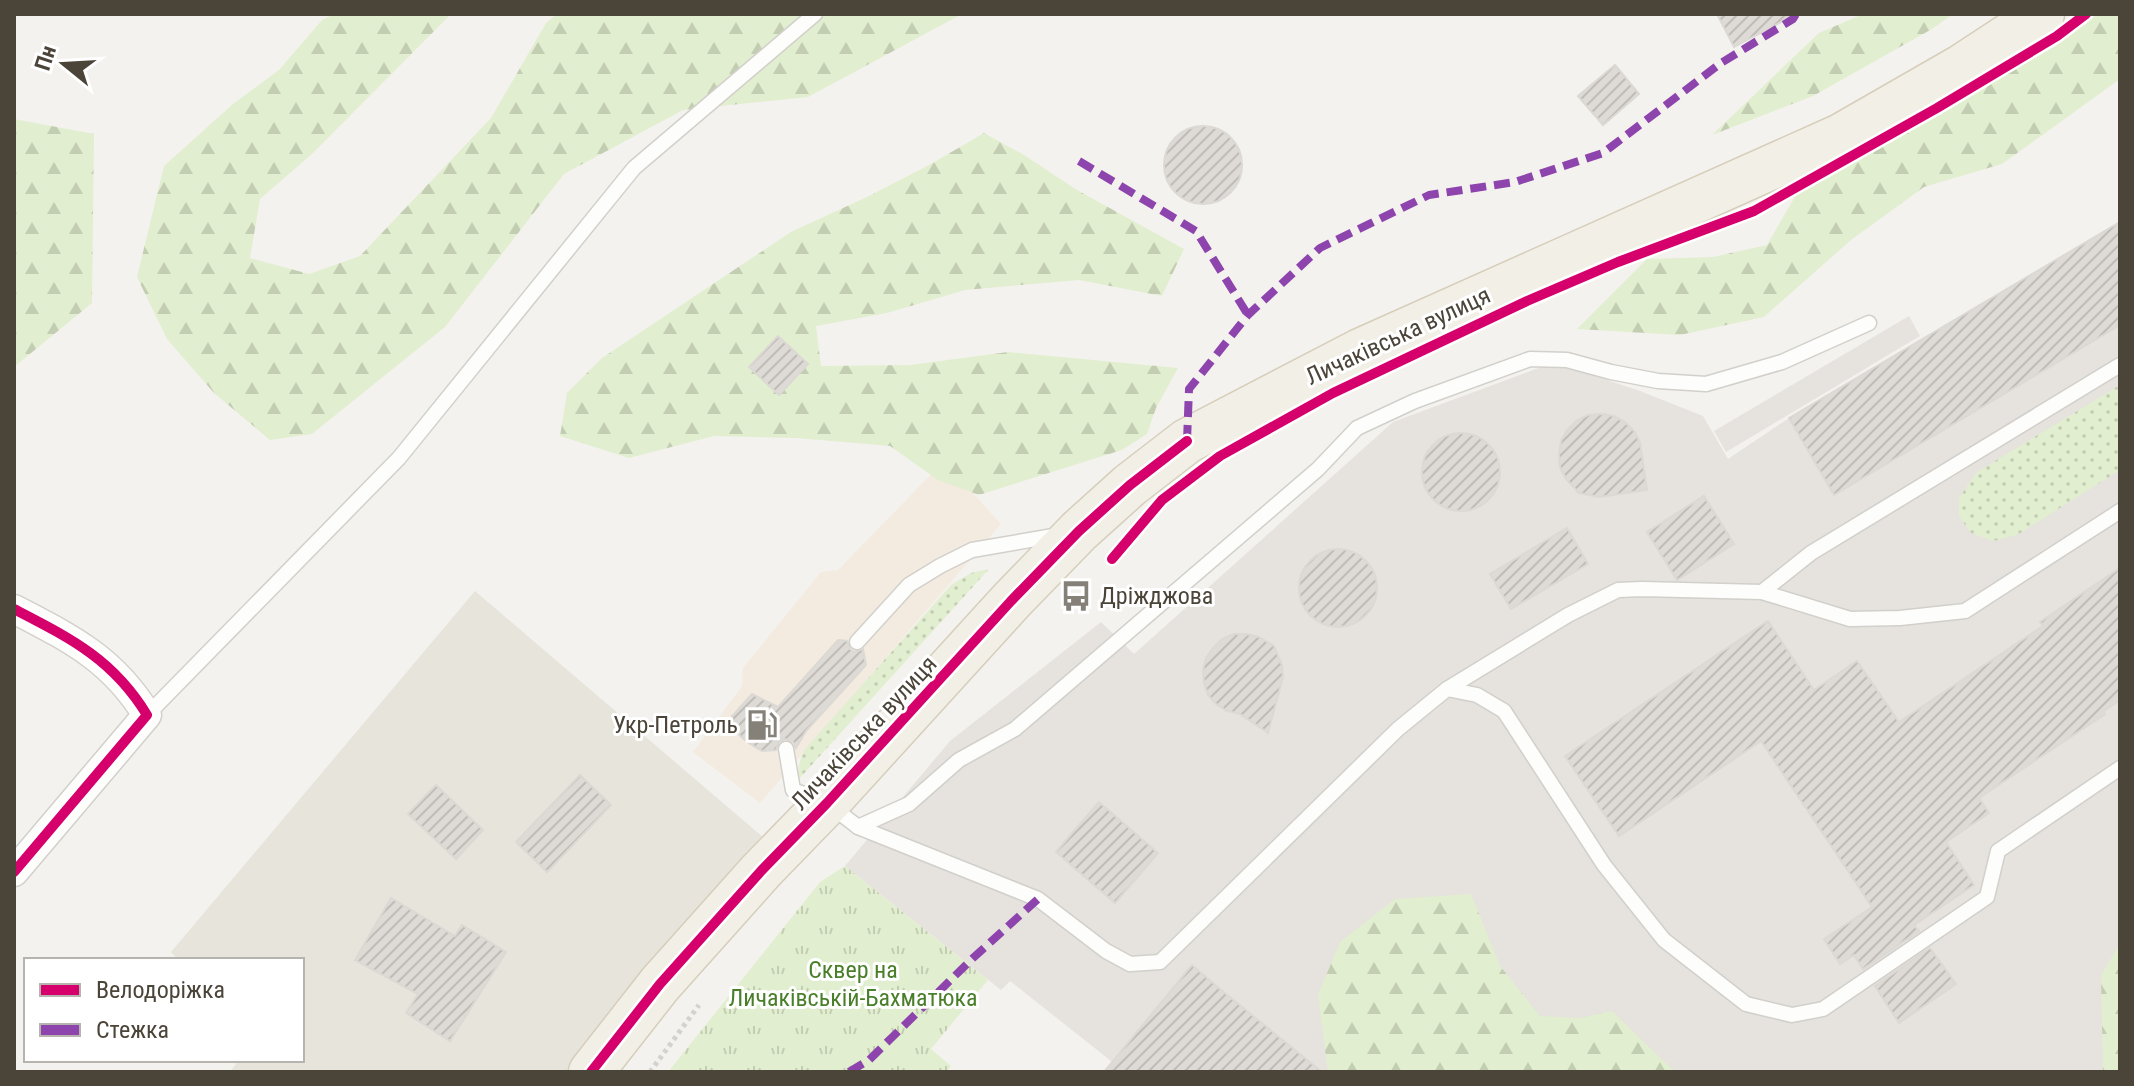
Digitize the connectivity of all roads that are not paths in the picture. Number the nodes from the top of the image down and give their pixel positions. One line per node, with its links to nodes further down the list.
1 (815, 14): 11 (lane)
2 (2042, 14): 6 (main road, Личаківська вулиця)
3 (1869, 323): 14 (lane)
4 (2120, 365): 7 (lane)
5 (2120, 511): 7 (lane)
6 (1079, 531): 9 (lane); 14 (main road, Личаківська вулиця)
7 (1762, 592): 10 (lane)
8 (14, 609): 11 (street)
9 (857, 642)
10 (1447, 689): 13 (lane); 14 (lane)
11 (147, 715): 15 (street)
12 (786, 749): 14 (lane)
13 (2120, 768)
14 (843, 815): 16 (main road, Личаківська вулиця)
15 (14, 872)
16 (591, 1072)

